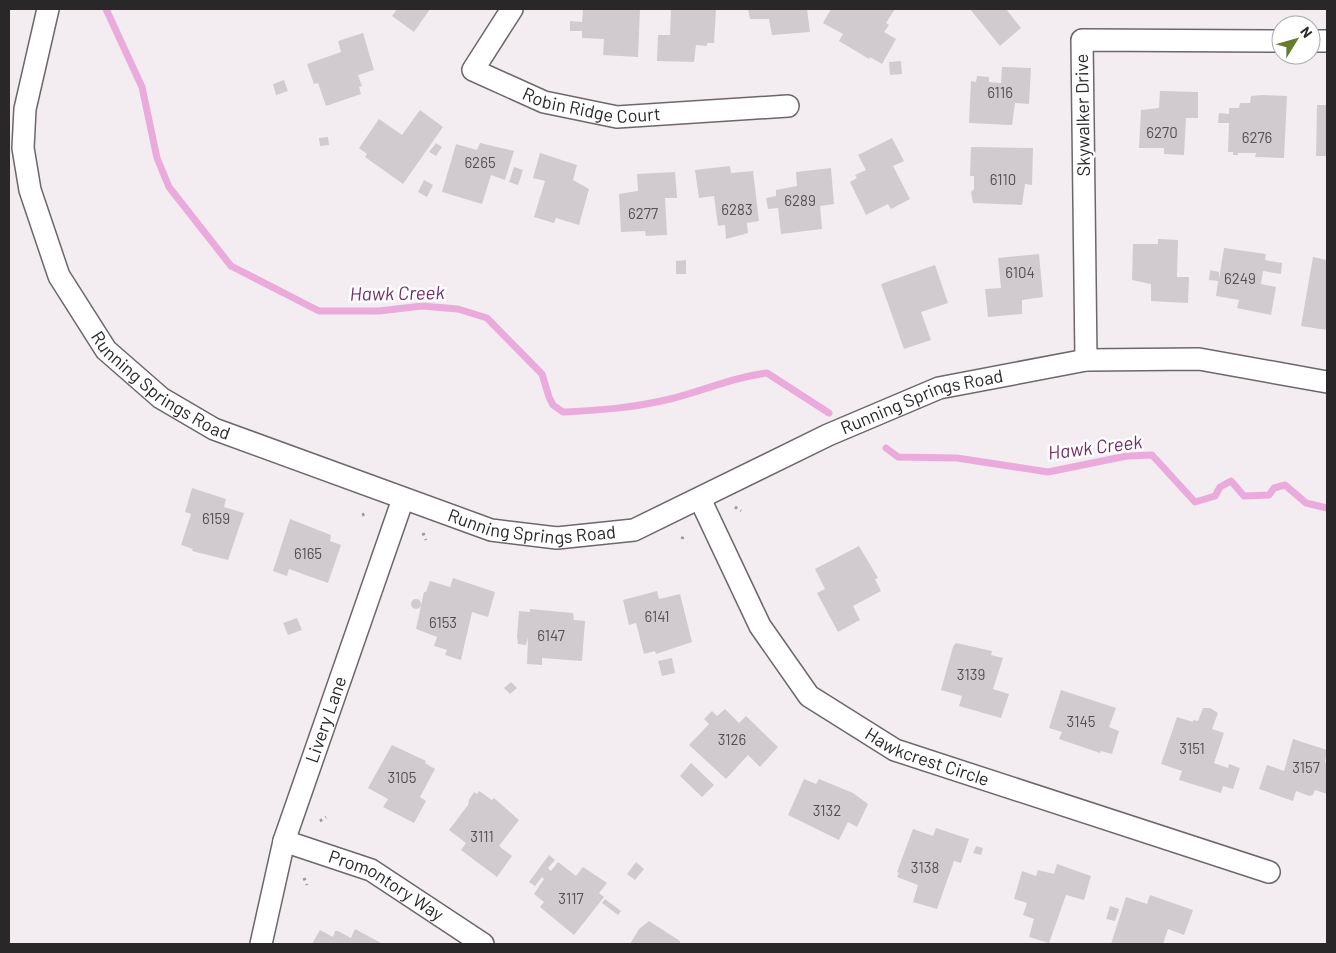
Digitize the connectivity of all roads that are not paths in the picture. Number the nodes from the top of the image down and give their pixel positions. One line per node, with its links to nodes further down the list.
1 (48, 9): 5 (street, Running Springs Road)
2 (512, 9): 4 (street, Robin Ridge Court)
3 (1271, 41): 7 (street, Skywalker Drive)
4 (788, 106)
5 (17, 109): 6 (street, Running Springs Road)
6 (16, 148): 9 (street, Running Springs Road)
7 (1086, 360): 8 (street, Running Springs Road); 10 (street, Running Springs Road)
8 (1327, 382)
9 (403, 499): 10 (street, Running Springs Road); 11 (street, Livery Lane)
10 (700, 499): 12 (street, Hawkcrest Circle)
11 (284, 840): 13 (street, Livery Lane); 14 (street, Promontory Way)
12 (1269, 872)
13 (262, 944)
14 (483, 944)

